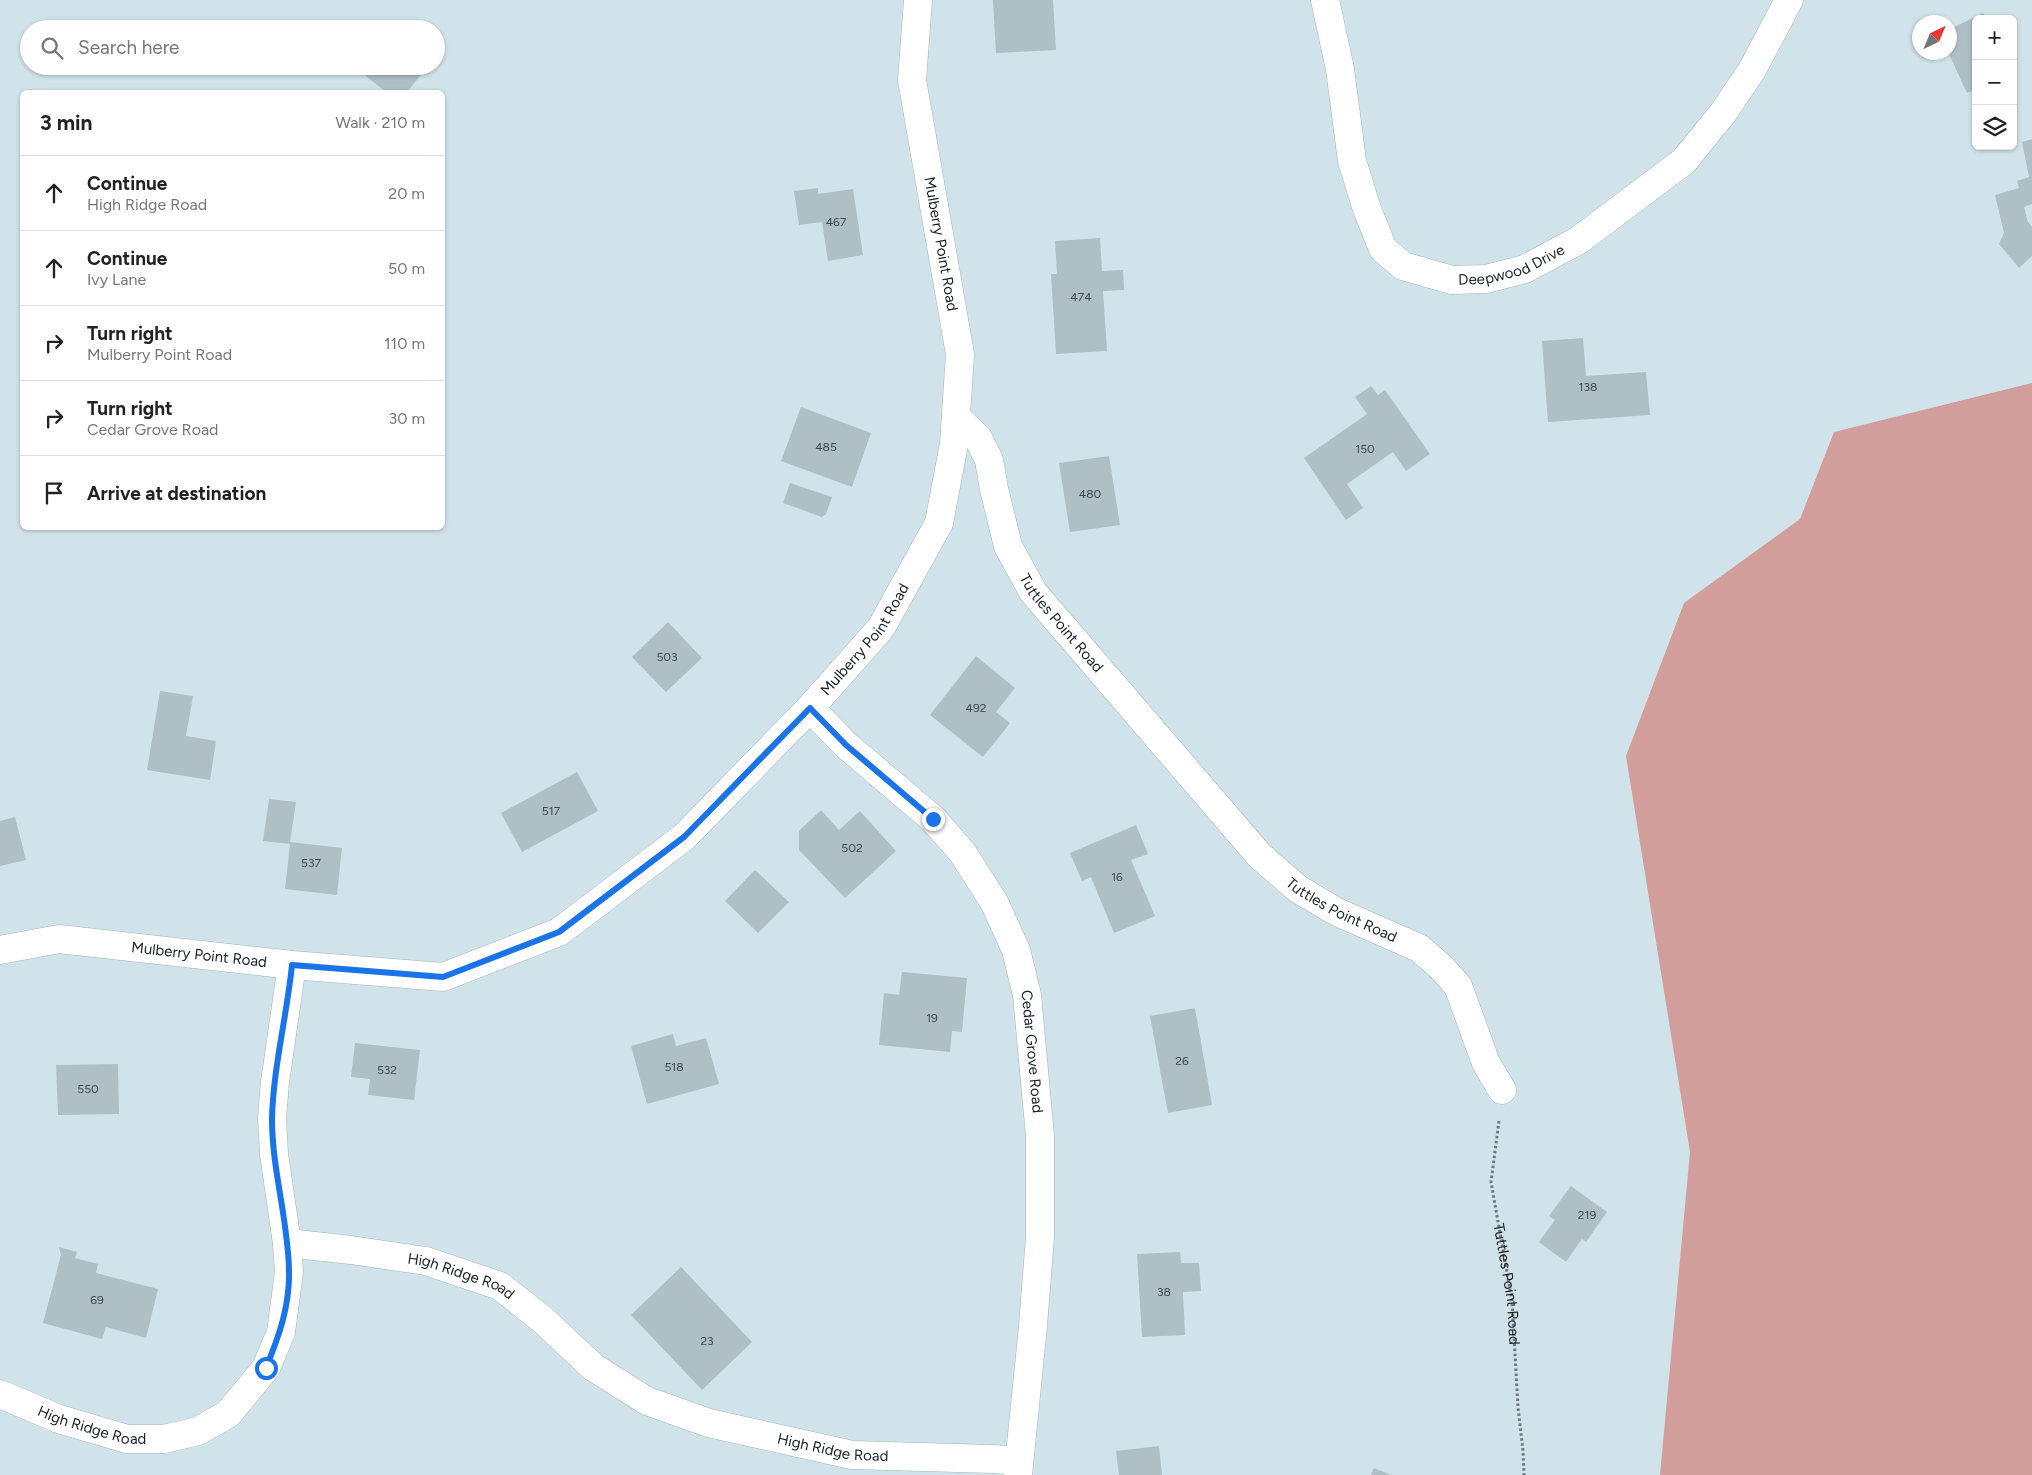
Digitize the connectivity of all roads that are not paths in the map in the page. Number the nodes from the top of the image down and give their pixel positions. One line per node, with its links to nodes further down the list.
1 (918, 0): 4 (street, Mulberry Point Road)
2 (1325, 0): 3 (street, Deepwood Drive)
3 (1789, 0)
4 (957, 418): 5 (street, Mulberry Point Road); 8 (street, Tuttles Point Road)
5 (810, 708): 7 (street, Mulberry Point Road); 11 (street, Cedar Grove Road)
6 (0, 950): 7 (street, Mulberry Point Road)
7 (292, 965): 9 (street)
8 (1502, 1090)
9 (288, 1243): 10 (street, High Ridge Road); 11 (street, High Ridge Road)
10 (0, 1394)
11 (1018, 1468)

